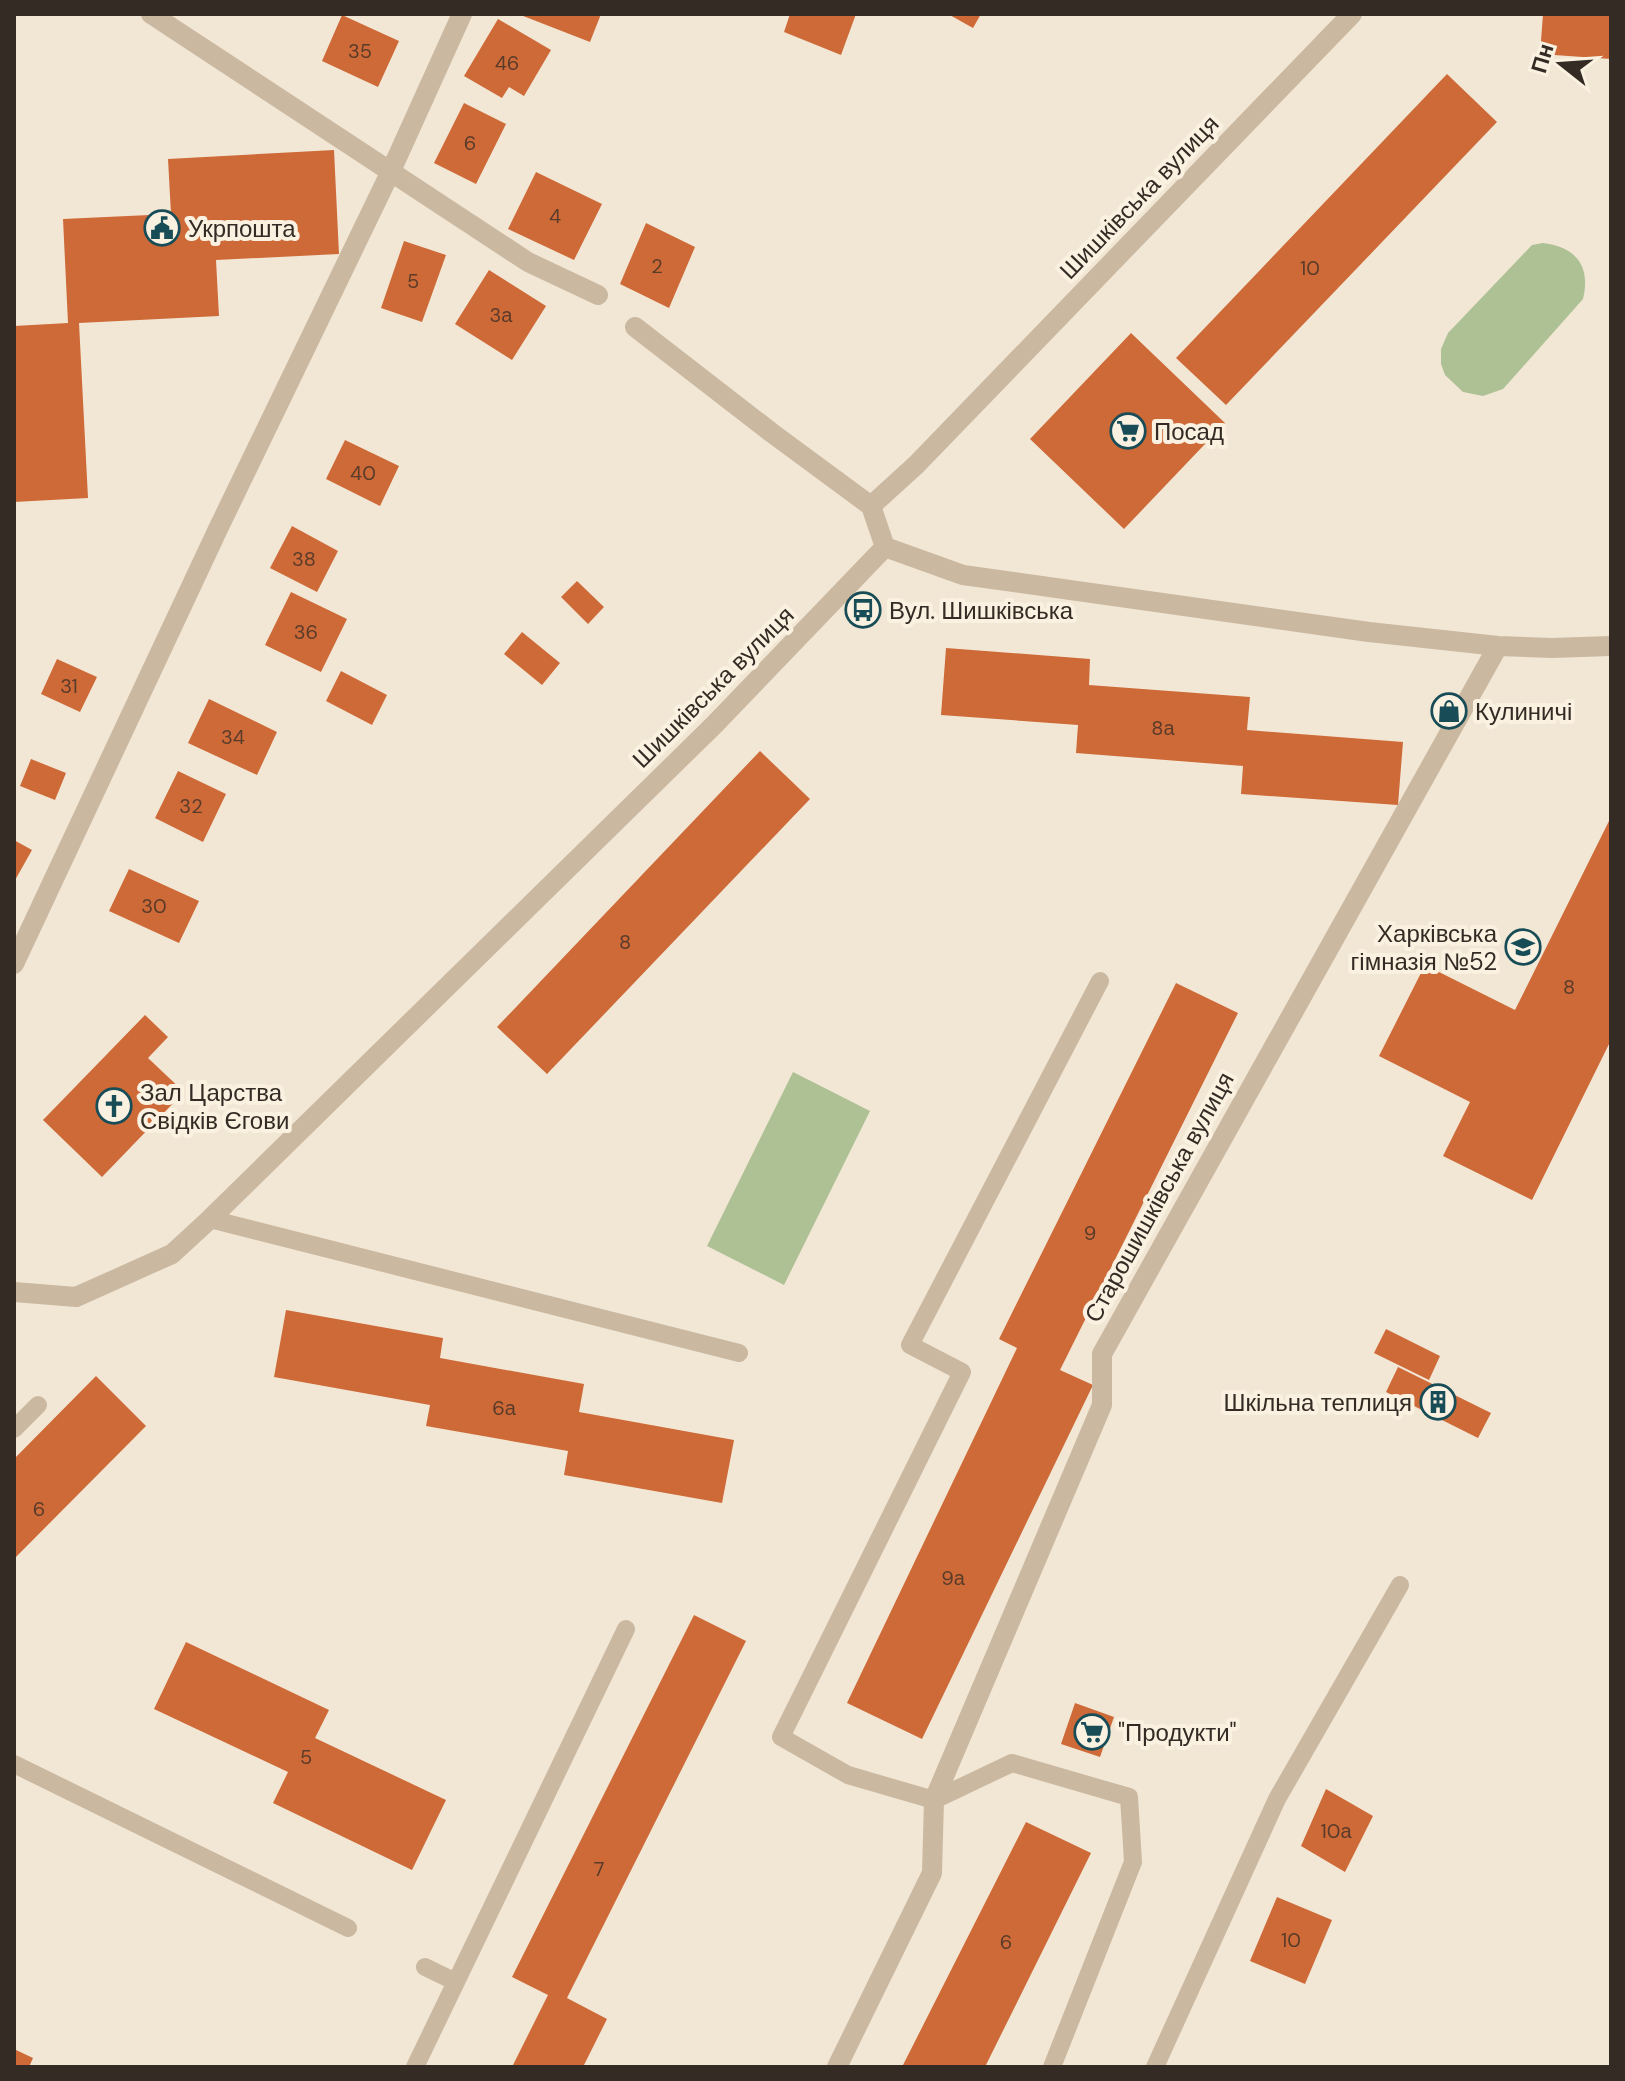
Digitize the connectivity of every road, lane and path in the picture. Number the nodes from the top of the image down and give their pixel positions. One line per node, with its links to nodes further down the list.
1 (151, 14): 4 (street)
2 (462, 14): 4 (street)
3 (1352, 14): 7 (street, Шишківська вулиця)
4 (390, 173): 5 (street); 11 (street)
5 (598, 295)
6 (635, 327): 7 (street)
7 (871, 506): 8 (street)
8 (885, 547): 9 (street); 13 (street, Шишківська вулиця)
9 (1498, 646): 10 (street); 21 (street, Старошишківська вулиця)
10 (1611, 646)
11 (14, 964)
12 (1100, 981): 21 (lane)
13 (210, 1219): 14 (street, Шишківська вулиця); 15 (lane)
14 (14, 1292)
15 (739, 1353)
16 (38, 1405): 17 (lane)
17 (14, 1429)
18 (1400, 1585): 28 (lane)
19 (626, 1629): 24 (lane)
20 (14, 1764): 22 (lane)
21 (934, 1800): 26 (street, Старошишківська вулиця); 27 (lane)
22 (348, 1928)
23 (425, 1967): 24 (lane)
24 (456, 1982): 25 (lane)
25 (415, 2067)
26 (837, 2067)
27 (1052, 2067)
28 (1155, 2067)

